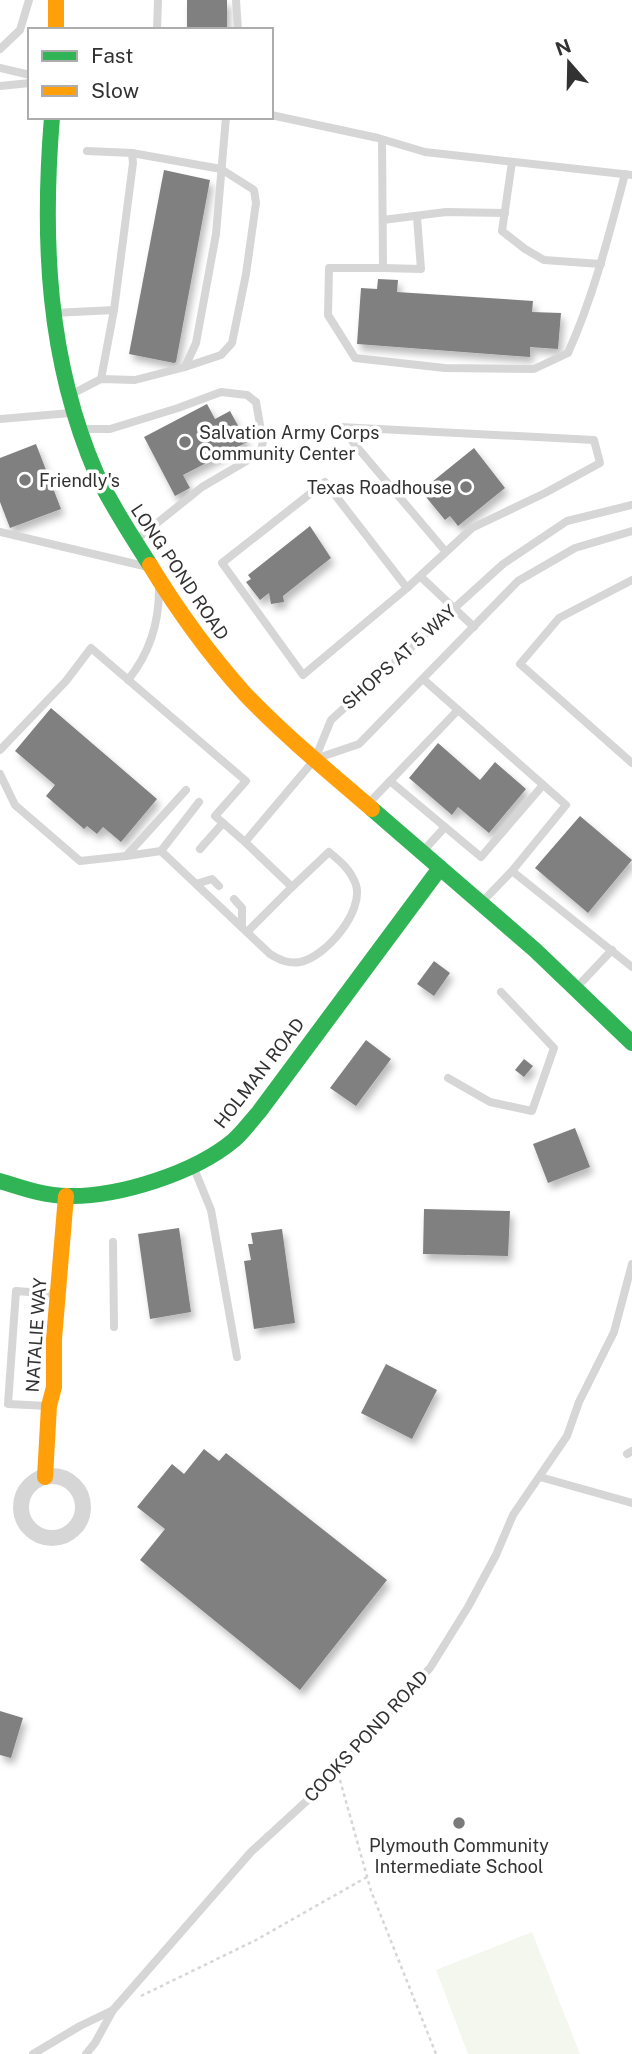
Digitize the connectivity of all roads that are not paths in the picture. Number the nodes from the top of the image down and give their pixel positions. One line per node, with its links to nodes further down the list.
1 (29, 0): 8 (lane)
2 (56, 0): 5 (street)
3 (158, 0): 6 (lane)
4 (236, 0): 7 (lane)
5 (56, 28)
6 (158, 28)
7 (238, 28)
8 (0, 49)
9 (0, 68): 10 (lane)
10 (28, 75)
11 (28, 83): 12 (lane)
12 (0, 86)
13 (273, 115): 16 (lane)
14 (52, 119): 28 (street, LONG POND ROAD)
15 (226, 119): 20 (lane)
16 (382, 139): 19 (lane); 24 (lane)
17 (87, 151): 18 (lane)
18 (132, 153): 20 (lane); 27 (lane)
19 (512, 162): 21 (lane); 22 (lane)
20 (221, 169): 29 (lane); 29 (lane)
21 (629, 174): 25 (lane)
22 (505, 213): 23 (lane); 25 (lane)
23 (417, 217): 24 (lane); 26 (lane)
24 (383, 220): 26 (lane)
25 (601, 264): 26 (lane)
26 (383, 268)
27 (114, 310): 28 (lane); 30 (lane)
28 (51, 313): 31 (street, LONG POND ROAD)
29 (185, 367): 30 (lane)
30 (101, 379): 31 (lane)
31 (69, 396): 33 (street, LONG POND ROAD)
32 (0, 419): 33 (lane)
33 (77, 421): 37 (street, LONG POND ROAD); 37 (lane)
34 (632, 505): 43 (lane, SHOPS AT 5 WAY)
35 (632, 531): 44 (lane, SHOPS AT 5 WAY)
36 (0, 532): 39 (lane)
37 (134, 541): 39 (street, LONG POND ROAD)
38 (446, 552): 38 (lane); 40 (lane)
39 (155, 574): 46 (lane); 49 (street, LONG POND ROAD)
40 (421, 577): 42 (lane); 43 (lane)
41 (632, 580): 50 (lane)
42 (407, 589): 42 (lane)
43 (454, 607): 44 (lane); 49 (lane, SHOPS AT 5 WAY)
44 (474, 627): 45 (lane, SHOPS AT 5 WAY)
45 (423, 679): 47 (lane); 49 (lane, SHOPS AT 5 WAY)
46 (128, 680): 48 (lane); 57 (lane)
47 (458, 710): 52 (lane); 53 (lane)
48 (0, 750)
49 (315, 759): 56 (street, LONG POND ROAD); 59 (lane)
50 (632, 763)
51 (0, 774): 63 (lane)
52 (390, 781): 56 (lane); 58 (lane)
53 (543, 785): 58 (lane); 65 (lane)
54 (186, 790): 63 (lane)
55 (199, 802): 61 (lane)
56 (367, 805): 62 (street, LONG POND ROAD)
57 (223, 823): 59 (lane); 60 (lane)
58 (445, 827): 62 (lane)
59 (245, 842): 68 (lane)
60 (200, 849)
61 (161, 851): 63 (lane); 66 (lane)
62 (421, 852): 64 (street, LONG POND ROAD)
63 (126, 856)
64 (440, 868): 70 (street, LONG POND ROAD); 78 (street, HOLMAN ROAD)
65 (512, 872): 70 (lane); 72 (lane)
66 (195, 884): 67 (lane); 71 (lane)
67 (219, 886)
68 (292, 887): 71 (lane); 71 (lane)
69 (233, 899): 71 (lane)
70 (481, 903): 74 (street, LONG POND ROAD)
71 (244, 930)
72 (612, 950): 73 (lane); 74 (lane)
73 (632, 967)
74 (577, 987): 76 (street, LONG POND ROAD)
75 (501, 992): 77 (lane)
76 (632, 1043)
77 (447, 1078)
78 (192, 1164): 80 (street, HOLMAN ROAD); 85 (lane)
79 (0, 1181): 80 (street, HOLMAN ROAD)
80 (66, 1196): 83 (street, NATALIE WAY)
81 (113, 1242): 84 (lane)
82 (632, 1264): 88 (lane, COOKS POND ROAD)
83 (58, 1294): 86 (street, NATALIE WAY); 86 (lane)
84 (114, 1327)
85 (237, 1357)
86 (49, 1406): 87 (street, NATALIE WAY)
87 (44, 1477)
88 (540, 1477): 89 (lane); 90 (lane, COOKS POND ROAD)
89 (632, 1503)
90 (113, 2010): 91 (lane, COOKS POND ROAD); 92 (lane)
91 (33, 2054)
92 (86, 2054)

